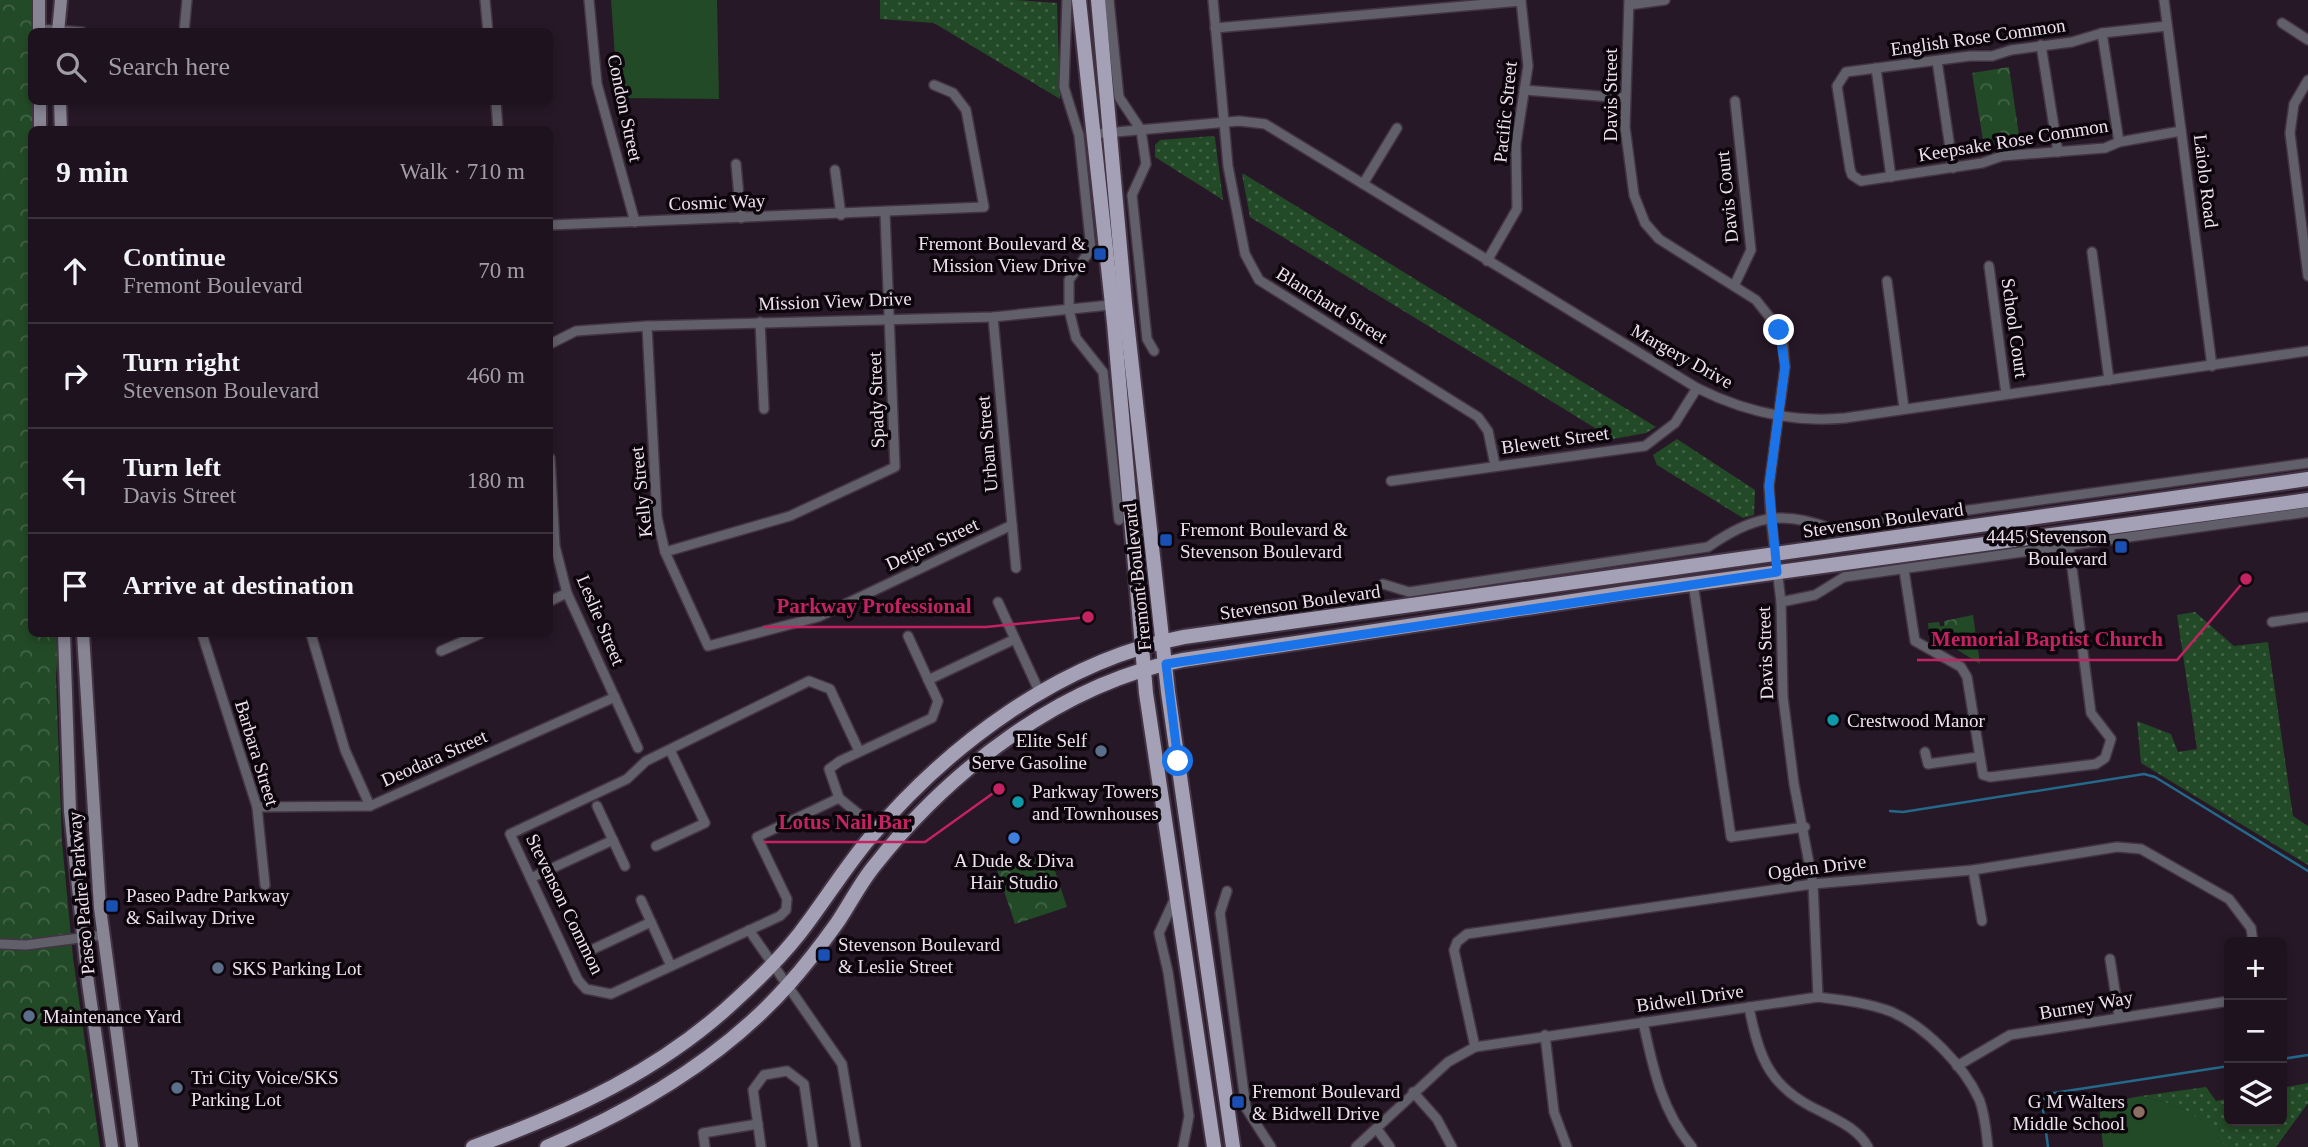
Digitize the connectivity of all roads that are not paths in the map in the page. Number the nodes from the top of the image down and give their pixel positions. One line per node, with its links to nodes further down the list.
1 (39, 0): 17 (main road)
2 (61, 0): 18 (main road)
3 (187, 0): 19 (street)
4 (485, 0): 20 (street)
5 (589, 0): 56 (street, Condon Street)
6 (1067, 0): 65 (street, Fremont Boulevard)
7 (1079, 0): 43 (main road, Fremont Boulevard)
8 (1098, 0): 42 (main road, Fremont Boulevard)
9 (1109, 0): 40 (street)
10 (1213, 0): 21 (street, Blanchard Street)
11 (1665, 0): 14 (street)
12 (2164, 0): 16 (street, Laiolo Road)
13 (1521, 1): 21 (street); 29 (street, Pacific Street)
14 (1629, 3): 30 (street, Davis Street)
15 (2282, 23): 23 (street)
16 (2167, 26): 22 (street, English Rose Common); 41 (street, Laiolo Road)
17 (39, 28)
18 (58, 28)
19 (184, 28)
20 (488, 28)
21 (1215, 28): 35 (street, Blanchard Street)
22 (2102, 33): 24 (street, English Rose Common); 44 (street)
23 (2308, 40)
24 (2041, 45): 25 (street, English Rose Common); 45 (street)
25 (1937, 61): 26 (street, English Rose Common); 47 (street)
26 (1876, 68): 49 (street, English Rose Common); 50 (street)
27 (2308, 80): 52 (street)
28 (934, 85): 53 (street, Cosmic Way)
29 (1524, 90): 30 (street); 59 (street, Pacific Street)
30 (1624, 98): 63 (street, Davis Street)
31 (1735, 101): 63 (street, Davis Court)
32 (40, 105): 36 (main road)
33 (60, 105): 37 (main road)
34 (496, 105): 38 (street)
35 (1224, 122): 40 (street, Margery Drive); 51 (street, Margery Drive); 81 (street, Blanchard Street)
36 (40, 126)
37 (61, 126)
38 (498, 126)
39 (1397, 128): 51 (street)
40 (1142, 130): 42 (street, Margery Drive); 71 (street)
41 (2182, 131): 44 (street, Keepsake Rose Common); 73 (street, Laiolo Road)
42 (1111, 132): 43 (street, Margery Drive); 64 (main road, Fremont Boulevard)
43 (1094, 134): 64 (main road, Fremont Boulevard)
44 (2119, 142): 45 (street, Keepsake Rose Common)
45 (2058, 152): 47 (street, Keepsake Rose Common)
46 (736, 164): 55 (street)
47 (1953, 168): 50 (street, Keepsake Rose Common)
48 (835, 170): 54 (street)
49 (1852, 175): 50 (street, Keepsake Rose Common)
50 (1891, 177)
51 (1363, 184): 59 (street, Margery Drive)
52 (2304, 211): 61 (street)
53 (886, 213): 54 (street, Cosmic Way); 67 (street, Spady Street)
54 (841, 215): 55 (street, Cosmic Way)
55 (741, 218): 56 (street, Cosmic Way)
56 (635, 222): 57 (street, Cosmic Way)
57 (553, 225)
58 (2092, 252): 74 (street)
59 (1487, 261): 75 (street, Margery Drive)
60 (1989, 266): 76 (street, School Court)
61 (2308, 276)
62 (1887, 281): 77 (street)
63 (1734, 286): 79 (street, Davis Street)
64 (1117, 304): 65 (street, Mission View Drive); 111 (main road, Fremont Boulevard); 113 (main road, Fremont Boulevard)
65 (1069, 310): 66 (street, Mission View Drive); 88 (street, Fremont Boulevard)
66 (993, 317): 67 (street, Mission View Drive); 89 (street, Urban Street)
67 (891, 318): 68 (street, Mission View Drive); 91 (street, Spady Street)
68 (760, 322): 69 (street, Mission View Drive); 78 (street)
69 (648, 326): 70 (street, Mission View Drive); 91 (street, Kelly Street)
70 (553, 342)
71 (1154, 351)
72 (2308, 351): 73 (street, Margery Drive)
73 (2212, 366): 74 (street, Margery Drive)
74 (2109, 380): 76 (street, Margery Drive)
75 (1697, 388): 79 (street, Margery Drive); 81 (street, Blewett Street)
76 (2006, 394): 77 (street, Margery Drive)
77 (1904, 408): 79 (street, Margery Drive)
78 (764, 410)
79 (1779, 416): 87 (street, Davis Street)
80 (2308, 463): 87 (street, Stevenson Boulevard)
81 (1495, 465): 83 (street, Blewett Street)
82 (2308, 479): 92 (main road, Stevenson Boulevard)
83 (1391, 481)
84 (2308, 500): 95 (main road, Stevenson Boulevard)
85 (2308, 512): 90 (street)
86 (553, 518): 98 (street, Leslie Street)
87 (1771, 519): 92 (street, Davis Street); 97 (street, Stevenson Boulevard)
88 (1119, 520)
89 (1012, 525): 93 (street, Urban Street); 112 (street, Detjen Street)
90 (2069, 545): 94 (street); 124 (street)
91 (665, 552): 112 (street, Kelly Street)
92 (1776, 555): 95 (street, Davis Street); 111 (main road, Stevenson Boulevard)
93 (1016, 568)
94 (1904, 570): 101 (street); 124 (street)
95 (1777, 572): 96 (main road, Stevenson Boulevard); 101 (street, Davis Street)
96 (1693, 583): 115 (main road, Stevenson Boulevard); 129 (street)
97 (1383, 584)
98 (567, 593): 99 (street); 119 (street, Leslie Street)
99 (553, 600)
100 (998, 602): 110 (street)
101 (1781, 603): 129 (street, Davis Street)
102 (2308, 617): 103 (street)
103 (2272, 622)
104 (908, 636): 117 (street)
105 (64, 637): 146 (main road, Paseo Padre Parkway)
106 (83, 637): 144 (main road, Paseo Padre Parkway)
107 (203, 637): 128 (street, Barbara Street)
108 (312, 637): 126 (street)
109 (474, 637): 114 (street)
110 (1015, 639): 117 (street); 118 (street)
111 (1163, 641): 113 (main road, Stevenson Boulevard); 115 (main road, Fremont Boulevard)
112 (708, 646)
113 (1142, 647): 116 (main road, Fremont Boulevard); 118 (main road, Stevenson Boulevard)
114 (441, 652)
115 (1166, 664): 116 (main road, Stevenson Boulevard); 174 (main road, Fremont Boulevard)
116 (1144, 670): 139 (main road, Fremont Boulevard); 152 (main road, Stevenson Boulevard)
117 (928, 680): 122 (street)
118 (1040, 693): 130 (main road, Stevenson Boulevard)
119 (615, 697): 120 (street, Leslie Street); 126 (street, Deodara Street)
120 (638, 748)
121 (670, 750): 122 (street, Stevenson Common); 132 (street); 135 (street, Stevenson Common)
122 (859, 751): 125 (street)
123 (1925, 752): 124 (street)
124 (1978, 757)
125 (839, 798): 130 (street); 143 (street, Stevenson Common)
126 (370, 806): 128 (street, Deodara Street)
127 (597, 806): 131 (street)
128 (257, 807): 137 (street, Barbara Street)
129 (1805, 827): 136 (street, Davis Street)
130 (877, 829): 150 (main road, Stevenson Boulevard)
131 (613, 840): 133 (street); 135 (street)
132 (656, 846)
133 (625, 866)
134 (1973, 870): 136 (street, Ogden Drive); 141 (street); 145 (street, Ogden Drive)
135 (531, 878): 151 (street, Stevenson Common)
136 (1813, 884): 153 (street, Davis Street); 159 (street, Ogden Drive)
137 (265, 885)
138 (1227, 891): 175 (street)
139 (1177, 895): 172 (street); 173 (main road, Fremont Boulevard)
140 (641, 900): 142 (street)
141 (1982, 921)
142 (651, 922): 148 (street); 151 (street)
143 (749, 930): 150 (street); 151 (street, Stevenson Common)
144 (103, 935): 146 (street); 165 (main road, Paseo Padre Parkway)
145 (2252, 937)
146 (83, 938): 147 (street); 164 (main road, Paseo Padre Parkway)
147 (0, 944)
148 (587, 952)
149 (2110, 960): 156 (street)
150 (771, 965): 152 (street); 166 (main road, Stevenson Boulevard)
151 (671, 966)
152 (787, 986): 167 (main road, Stevenson Boulevard); 171 (street)
153 (1818, 997): 155 (street, Bidwell Drive); 160 (street, Bidwell Drive)
154 (2224, 1002): 156 (street, Burney Way)
155 (1749, 1007): 157 (street, Bidwell Drive); 181 (street)
156 (2119, 1016): 160 (street, Burney Way)
157 (1643, 1022): 158 (street, Bidwell Drive); 180 (street)
158 (1545, 1035): 159 (street, Bidwell Drive); 179 (street)
159 (1475, 1047): 161 (street, Bidwell Drive)
160 (1957, 1066): 182 (street, Bidwell Drive)
161 (1413, 1092): 163 (street, Bidwell Drive); 178 (street)
162 (758, 1124): 168 (street); 169 (street); 170 (street)
163 (1377, 1129): 176 (street, Bidwell Drive); 177 (street)
164 (112, 1147)
165 (132, 1147)
166 (473, 1147)
167 (547, 1147)
168 (705, 1147)
169 (761, 1147)
170 (813, 1147)
171 (856, 1147)
172 (1182, 1147)
173 (1214, 1147)
174 (1233, 1147)
175 (1271, 1147)
176 (1357, 1147)
177 (1390, 1147)
178 (1452, 1147)
179 (1567, 1147)
180 (1692, 1147)
181 (1868, 1147)
182 (1988, 1147)

